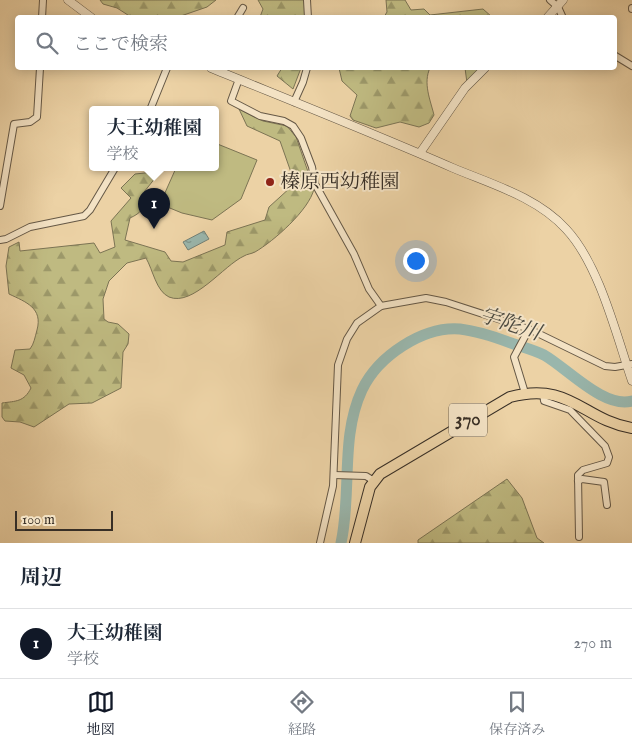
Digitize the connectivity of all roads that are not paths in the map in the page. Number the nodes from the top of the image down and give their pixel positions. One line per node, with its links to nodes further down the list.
1 (43, 0): 8 (street)
2 (68, 0): 9 (street)
3 (306, 0): 11 (street)
4 (550, 0): 6 (street)
5 (563, 0): 6 (street)
6 (558, 7): 12 (street); 13 (street)
7 (243, 8): 10 (street)
8 (42, 15)
9 (88, 15)
10 (239, 15)
11 (308, 15)
12 (550, 15)
13 (562, 15)
14 (617, 57): 15 (street)
15 (632, 66)
16 (40, 70): 26 (street)
17 (166, 70): 23 (street)
18 (218, 70): 21 (street)
19 (306, 70): 22 (street)
20 (483, 70): 24 (street)
21 (238, 79): 22 (street); 28 (street)
22 (294, 102): 24 (street)
23 (152, 106)
24 (420, 154): 30 (street)
25 (113, 171): 27 (street)
26 (0, 206)
27 (0, 240)
28 (381, 306): 29 (street); 35 (street)
29 (528, 331): 30 (street); 32 (street)
30 (629, 366): 31 (street)
31 (632, 381)
32 (525, 393): 33 (highway, 370); 36 (highway, 370)
33 (543, 393): 34 (highway, 370); 37 (street)
34 (632, 428)
35 (335, 475): 36 (street); 40 (street)
36 (369, 478): 41 (highway, 370)
37 (578, 482): 38 (street); 39 (street)
38 (607, 505)
39 (580, 537)
40 (320, 543)
41 (356, 543)

